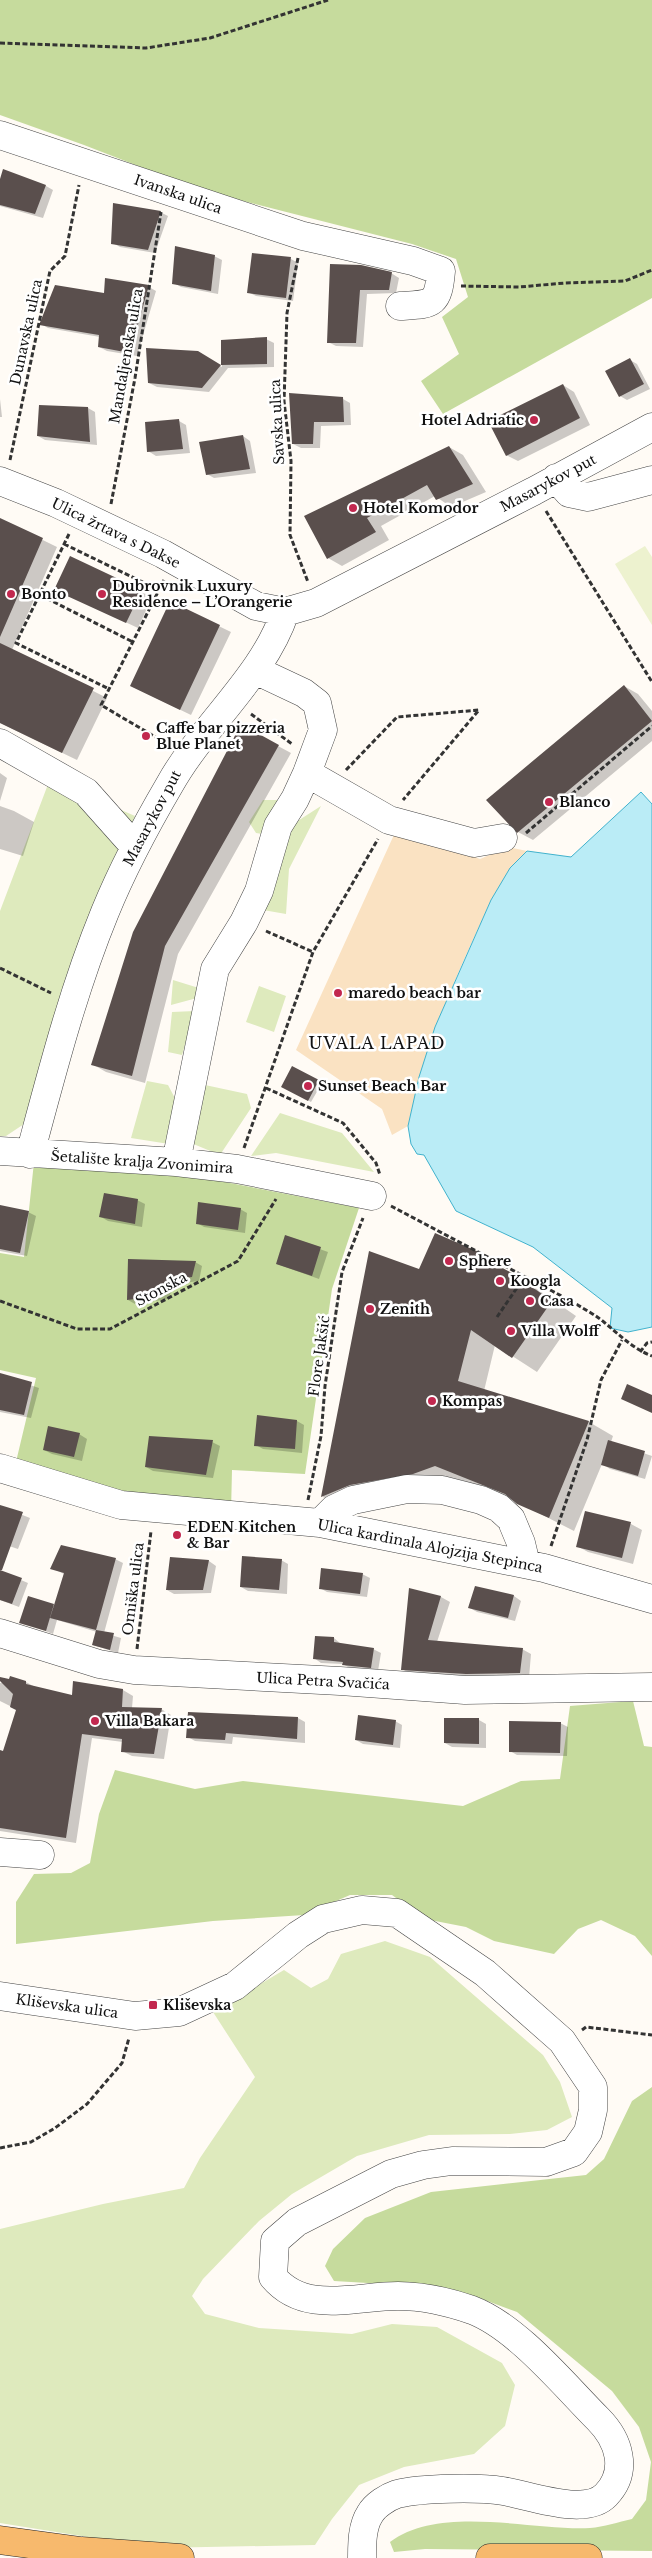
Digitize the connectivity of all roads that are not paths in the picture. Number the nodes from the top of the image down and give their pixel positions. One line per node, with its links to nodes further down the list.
1 (0, 134): 2 (street, Ivanska ulica)
2 (400, 306)
3 (652, 427): 6 (street, Masarykov put)
4 (652, 480): 6 (street)
5 (3, 482): 7 (street, Ulica žrtava s Dakse)
6 (545, 485): 7 (street, Masarykov put)
7 (285, 612): 8 (street, Masarykov put)
8 (255, 670): 10 (street); 12 (street, Masarykov put)
9 (0, 744): 12 (street)
10 (307, 773): 11 (street); 15 (street)
11 (504, 838)
12 (135, 847): 14 (street, Masarykov put)
13 (0, 1151): 14 (street, Šetalište kralja Zvonimira)
14 (30, 1154): 15 (street, Šetalište kralja Zvonimira)
15 (176, 1162): 16 (street, Šetalište kralja Zvonimira)
16 (372, 1196)
17 (0, 1468): 18 (street, Ulica kardinala Alojzija Stepinca)
18 (312, 1523): 19 (street, Ulica kardinala Alojzija Stepinca); 19 (street)
19 (535, 1566): 20 (street, Ulica kardinala Alojzija Stepinca)
20 (652, 1599)
21 (0, 1633): 22 (street, Ulica Petra Svačića)
22 (652, 1687)
23 (0, 1852): 24 (street)
24 (40, 1855)
25 (0, 1996): 28 (street, Kliševska ulica)
26 (0, 2540): 27 (main road)
27 (180, 2558)
28 (362, 2558)
29 (490, 2558): 30 (main road)
30 (588, 2558)

